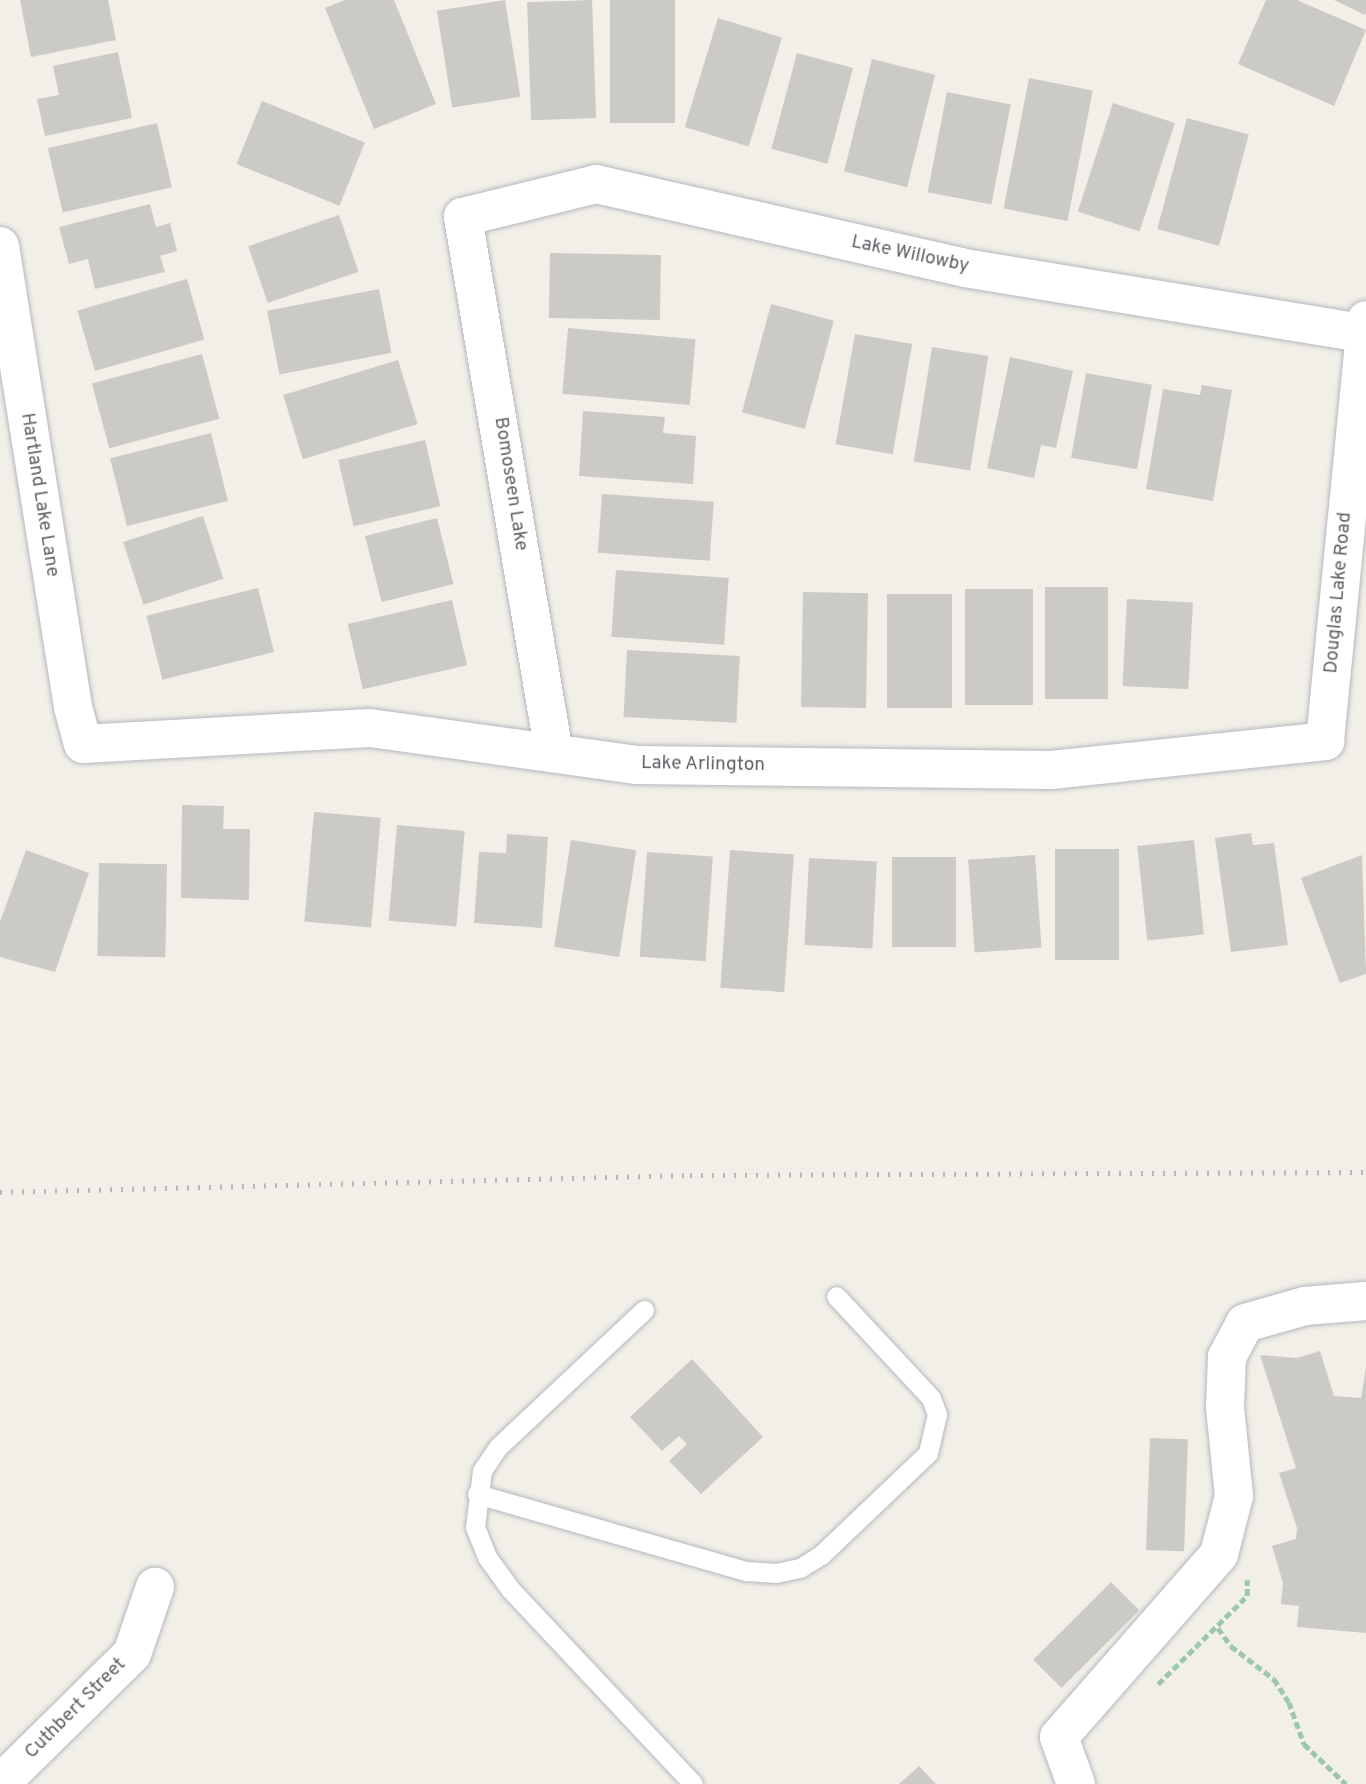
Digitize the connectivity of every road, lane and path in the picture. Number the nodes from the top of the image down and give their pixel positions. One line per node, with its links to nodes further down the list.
1 (463, 216): 3 (street, Lake Willowby); 6 (street, Bomoseen Lake)
2 (0, 246): 5 (street, Hartland Lake Lane)
3 (1365, 327): 4 (street, Douglas Lake Road)
4 (1325, 741): 6 (street, Lake Arlington)
5 (83, 744): 6 (street, Lake Arlington)
6 (554, 753)
7 (836, 1296): 10 (lane)
8 (1366, 1301): 15 (street)
9 (644, 1310): 10 (lane)
10 (477, 1494): 14 (lane)
11 (155, 1587): 13 (street, Cuthbert Street)
12 (1218, 1628): 16 (path)
13 (0, 1784)
14 (692, 1784)
15 (1076, 1784)
16 (1346, 1784)

